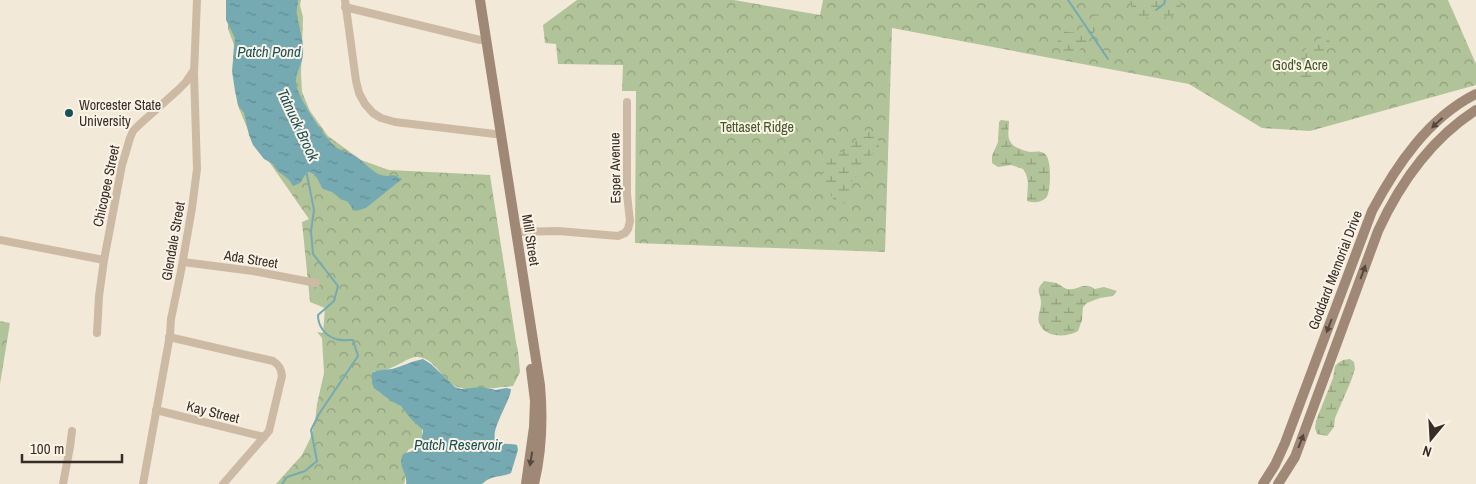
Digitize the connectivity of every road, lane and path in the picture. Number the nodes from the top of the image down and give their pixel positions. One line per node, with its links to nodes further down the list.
1 (197, 0): 6 (street, Glendale Street)
2 (474, 0): 5 (main road, Mill Street)
3 (480, 0): 11 (main road, Mill Street)
4 (345, 3): 5 (street); 10 (street)
5 (480, 40): 10 (main road, Mill Street)
6 (194, 70): 13 (street, Chicopee Street); 14 (street, Glendale Street)
7 (1476, 94): 25 (main road, Goddard Memorial Drive, one-way to 25)
8 (627, 102): 11 (street, Esper Avenue)
9 (1476, 110): 26 (main road, Goddard Memorial Drive, one-way to 9)
10 (495, 134): 21 (main road, Mill Street, one-way to 21)
11 (516, 232): 21 (main road, Mill Street)
12 (0, 240): 13 (street)
13 (104, 260): 16 (street, Chicopee Street)
14 (183, 262): 15 (street, Ada Street); 17 (street, Glendale Street)
15 (316, 283)
16 (97, 333)
17 (169, 337): 18 (street, Glendale Street); 20 (street)
18 (156, 410): 20 (street, Kay Street); 23 (street, Glendale Street)
19 (72, 431): 22 (street)
20 (264, 437): 24 (street)
21 (531, 482)
22 (63, 484)
23 (143, 484)
24 (223, 484)
25 (1263, 484)
26 (1278, 484)

